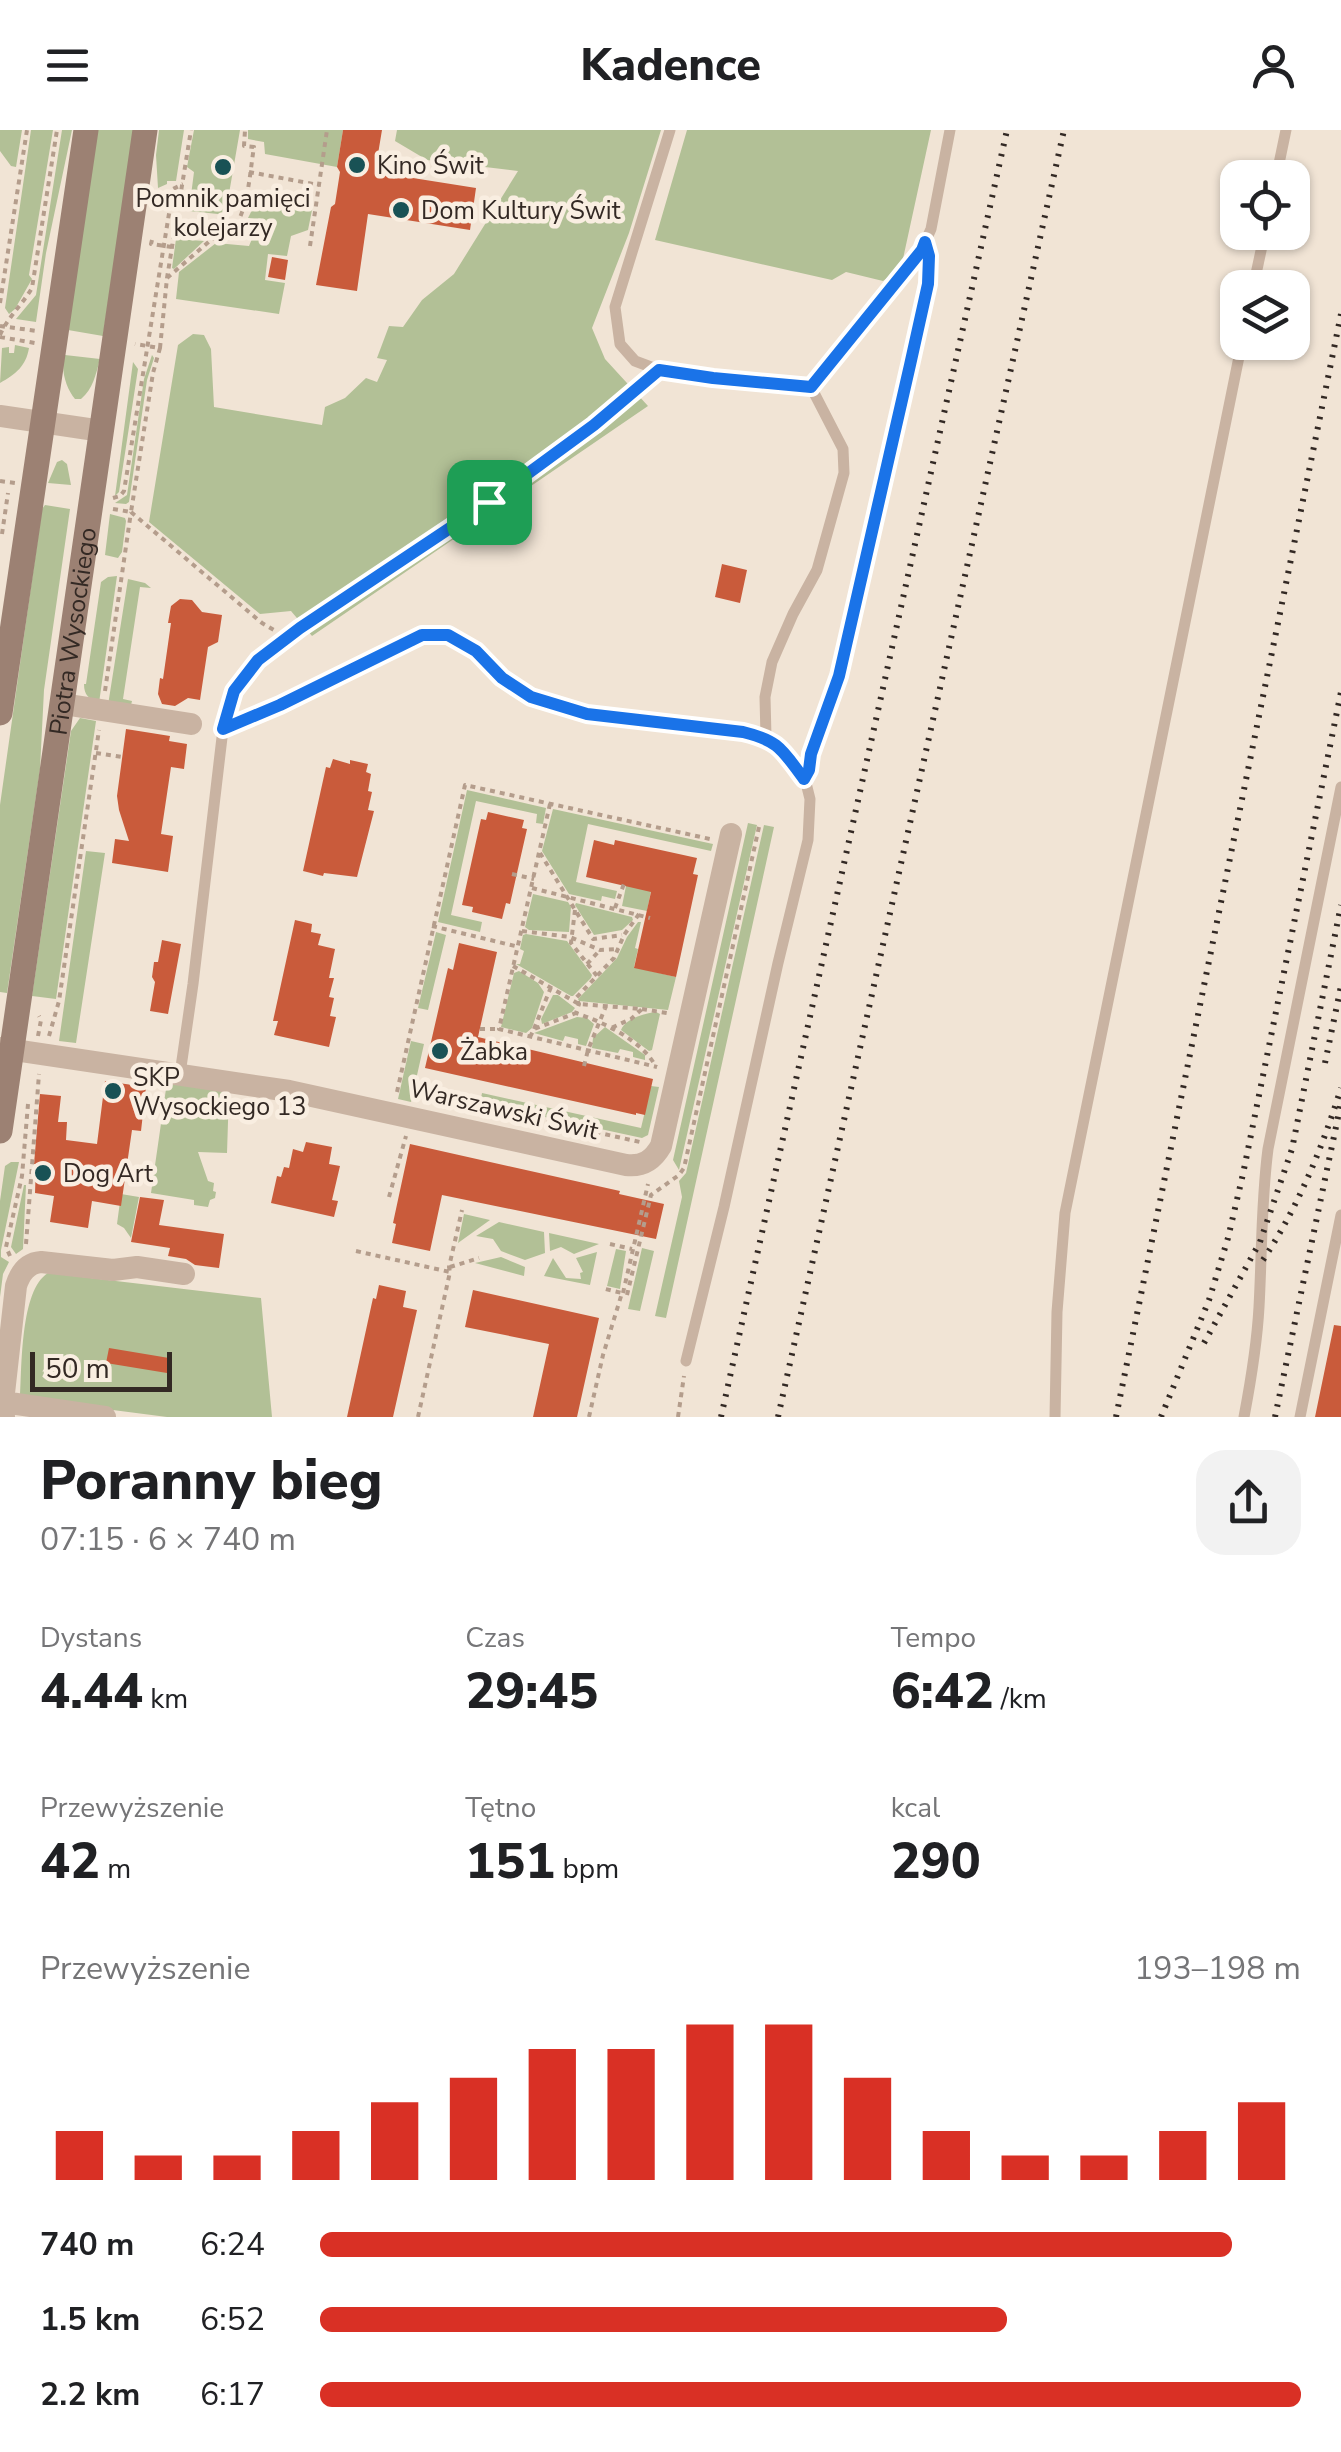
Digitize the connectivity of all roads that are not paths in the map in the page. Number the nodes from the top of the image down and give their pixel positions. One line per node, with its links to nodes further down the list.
1 (86, 130): 11 (main road)
2 (145, 130): 12 (main road, Piotra Wysockiego)
3 (670, 130): 8 (lane)
4 (950, 130): 9 (lane)
5 (1286, 130): 6 (lane)
6 (1280, 160)
7 (1238, 360): 28 (lane)
8 (659, 370): 9 (lane); 16 (lane)
9 (811, 387): 17 (lane)
10 (0, 416): 11 (street)
11 (42, 422): 12 (street); 14 (main road)
12 (102, 431): 13 (main road, Piotra Wysockiego)
13 (63, 704): 15 (street); 20 (main road, Piotra Wysockiego)
14 (0, 714)
15 (192, 724)
16 (223, 729): 17 (lane); 21 (lane)
17 (766, 737): 25 (lane)
18 (1341, 787): 29 (lane)
19 (724, 837): 21 (street, Warszawski Świt)
20 (4, 1050): 21 (street, Warszawski Świt); 22 (main road, Piotra Wysockiego)
21 (180, 1074)
22 (0, 1131)
23 (1341, 1215): 30 (lane)
24 (184, 1274): 26 (street)
25 (686, 1361)
26 (4, 1410): 27 (street)
27 (105, 1417)
28 (1055, 1417)
29 (1244, 1417)
30 (1300, 1417)

